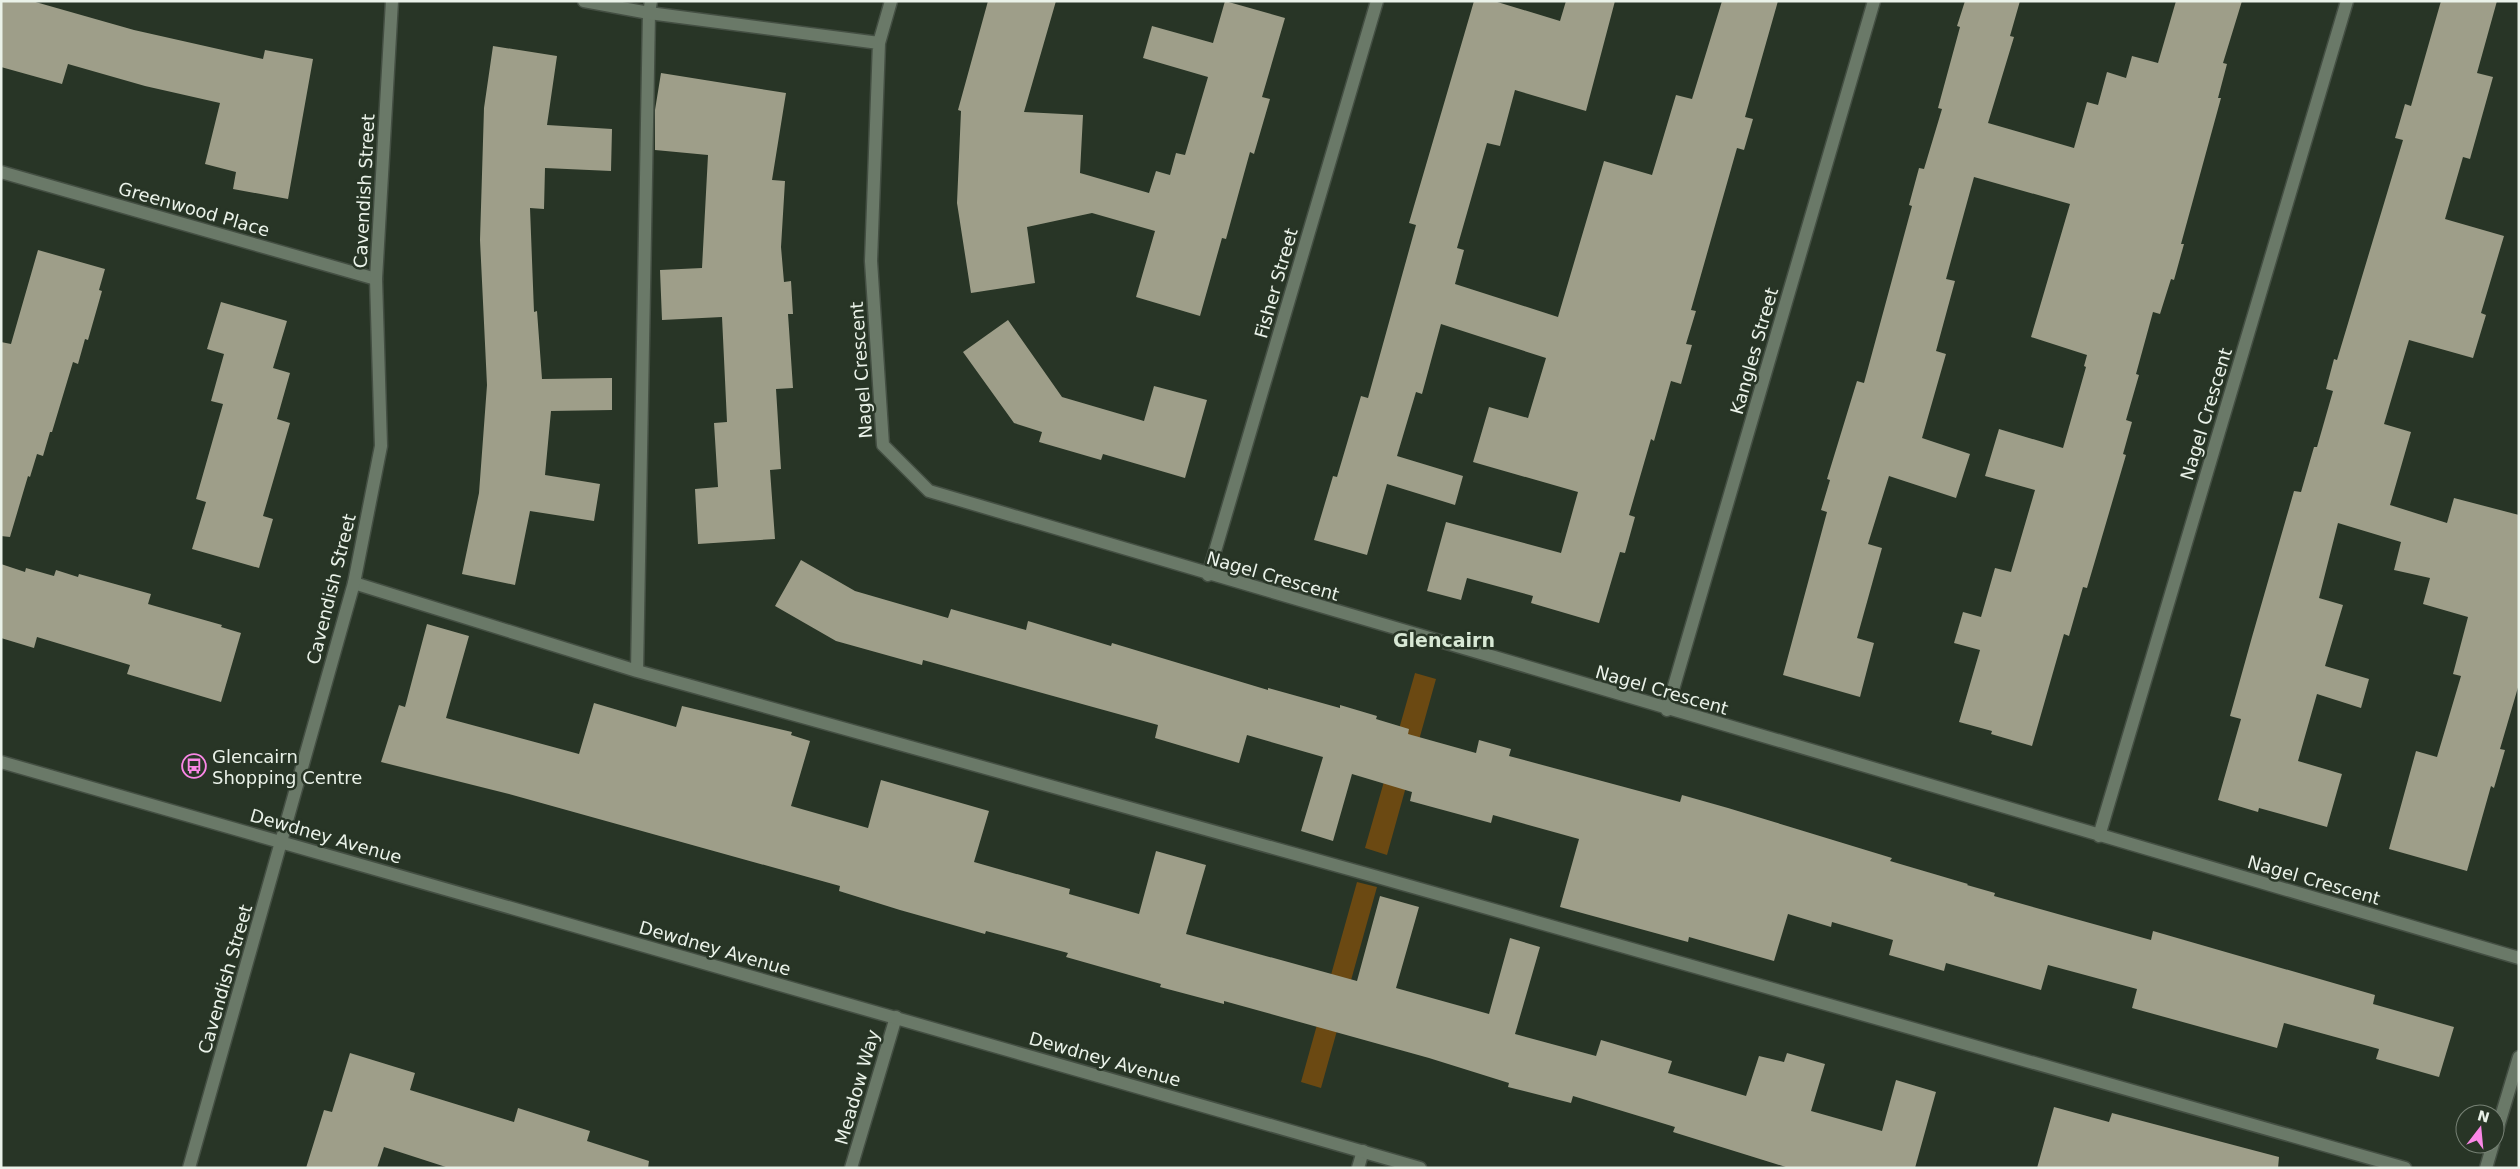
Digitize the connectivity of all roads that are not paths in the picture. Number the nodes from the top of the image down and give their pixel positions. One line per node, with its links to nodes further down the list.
1 (392, 1): 10 (street, Cavendish Street)
2 (584, 1): 7 (street)
3 (891, 1): 8 (street, Nagel Crescent)
4 (1377, 1): 11 (street, Fisher Street)
5 (1874, 1): 14 (street, Kangles Street)
6 (2347, 1): 16 (street, Nagel Crescent)
7 (650, 7): 8 (street); 13 (street)
8 (879, 43): 11 (street, Nagel Crescent)
9 (1, 172): 10 (street, Greenwood Place)
10 (376, 279): 12 (street, Cavendish Street)
11 (1208, 575): 14 (street, Nagel Crescent)
12 (354, 583): 13 (street); 17 (street, Cavendish Street)
13 (637, 671): 28 (street)
14 (1667, 710): 16 (street, Nagel Crescent)
15 (1, 762): 17 (street, Dewdney Avenue)
16 (2099, 836): 18 (street, Nagel Crescent)
17 (282, 841): 19 (street, Dewdney Avenue); 24 (street, Cavendish Street)
18 (2519, 958)
19 (896, 1017): 22 (street, Dewdney Avenue); 25 (street, Meadow Way)
20 (2519, 1057): 21 (street)
21 (2505, 1104)
22 (1363, 1151): 26 (street); 27 (street, Dewdney Avenue)
23 (2490, 1154): 29 (street)
24 (189, 1168)
25 (851, 1168)
26 (1358, 1168)
27 (1420, 1168)
28 (2404, 1168)
29 (2486, 1168)

